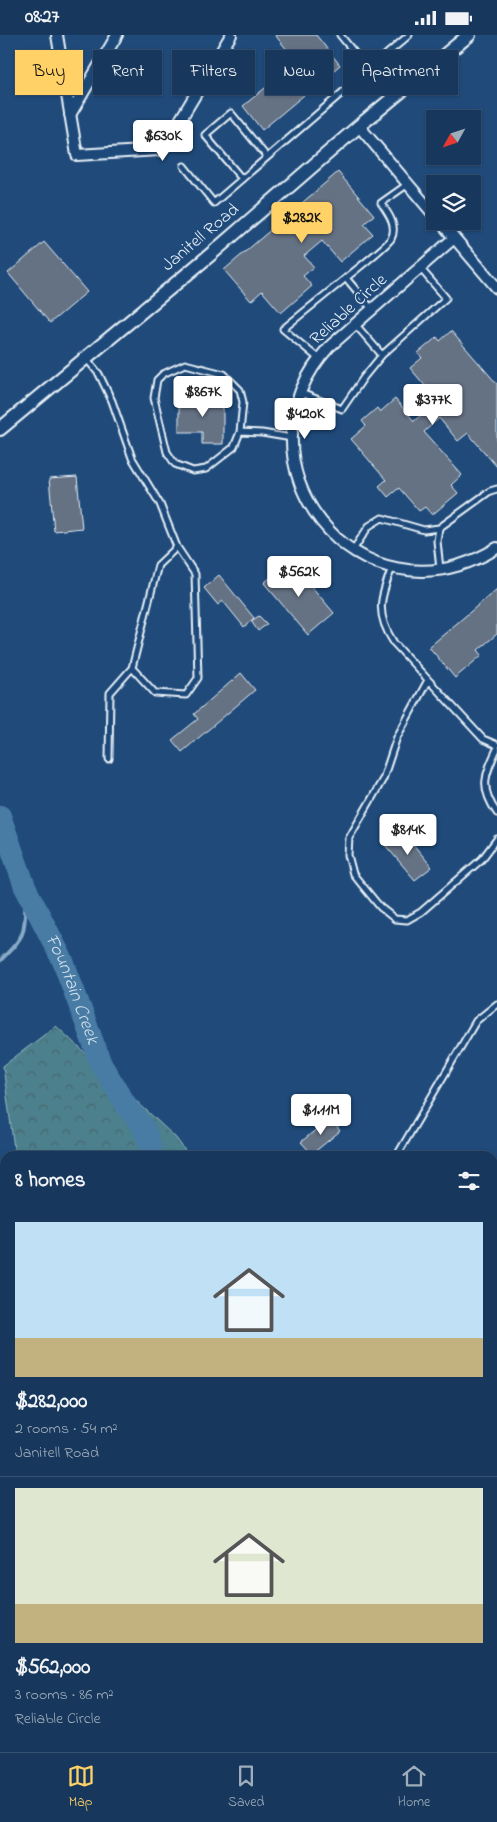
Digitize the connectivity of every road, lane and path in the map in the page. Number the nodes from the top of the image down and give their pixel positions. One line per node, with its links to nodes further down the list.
1 (57, 35): 12 (street)
2 (117, 35): 12 (street)
3 (231, 35): 12 (street)
4 (340, 35): 7 (lane)
5 (409, 35): 8 (lane)
6 (469, 35): 11 (street, Janitell Road)
7 (352, 50)
8 (391, 50)
9 (343, 91): 14 (lane)
10 (389, 95): 11 (lane)
11 (392, 99): 13 (street, Janitell Road)
12 (70, 115)
13 (359, 126): 17 (street); 27 (street, Janitell Road)
14 (266, 157): 16 (lane); 16 (lane)
15 (184, 166): 16 (lane)
16 (242, 179)
17 (408, 184): 18 (street); 22 (lane)
18 (426, 205)
19 (447, 230): 20 (street)
20 (454, 238): 21 (street, Reliable Circle); 23 (street)
21 (420, 268): 24 (street, Reliable Circle); 26 (lane)
22 (346, 278): 24 (lane); 28 (lane)
23 (497, 288)
24 (372, 309): 25 (street, Reliable Circle)
25 (355, 325): 26 (lane); 28 (street, Reliable Circle)
26 (382, 355): 29 (lane)
27 (85, 358): 30 (street, Janitell Road); 35 (lane)
28 (319, 359): 29 (street, Reliable Circle)
29 (301, 393): 32 (street, Reliable Circle)
30 (0, 429)
31 (240, 432): 31 (lane); 32 (lane)
32 (293, 438): 37 (street, Reliable Circle)
33 (497, 489): 34 (lane)
34 (439, 529): 37 (lane); 39 (lane)
35 (177, 547): 40 (lane); 40 (lane)
36 (497, 548): 39 (street, Reliable Circle)
37 (353, 550): 38 (street, Reliable Circle)
38 (392, 568): 39 (street, Reliable Circle); 41 (lane)
39 (440, 569)
40 (132, 668): 43 (lane)
41 (428, 679): 42 (lane); 45 (lane)
42 (497, 747): 44 (lane)
43 (109, 759)
44 (497, 813)
45 (497, 839)
46 (497, 1004): 47 (lane)
47 (400, 1151)

